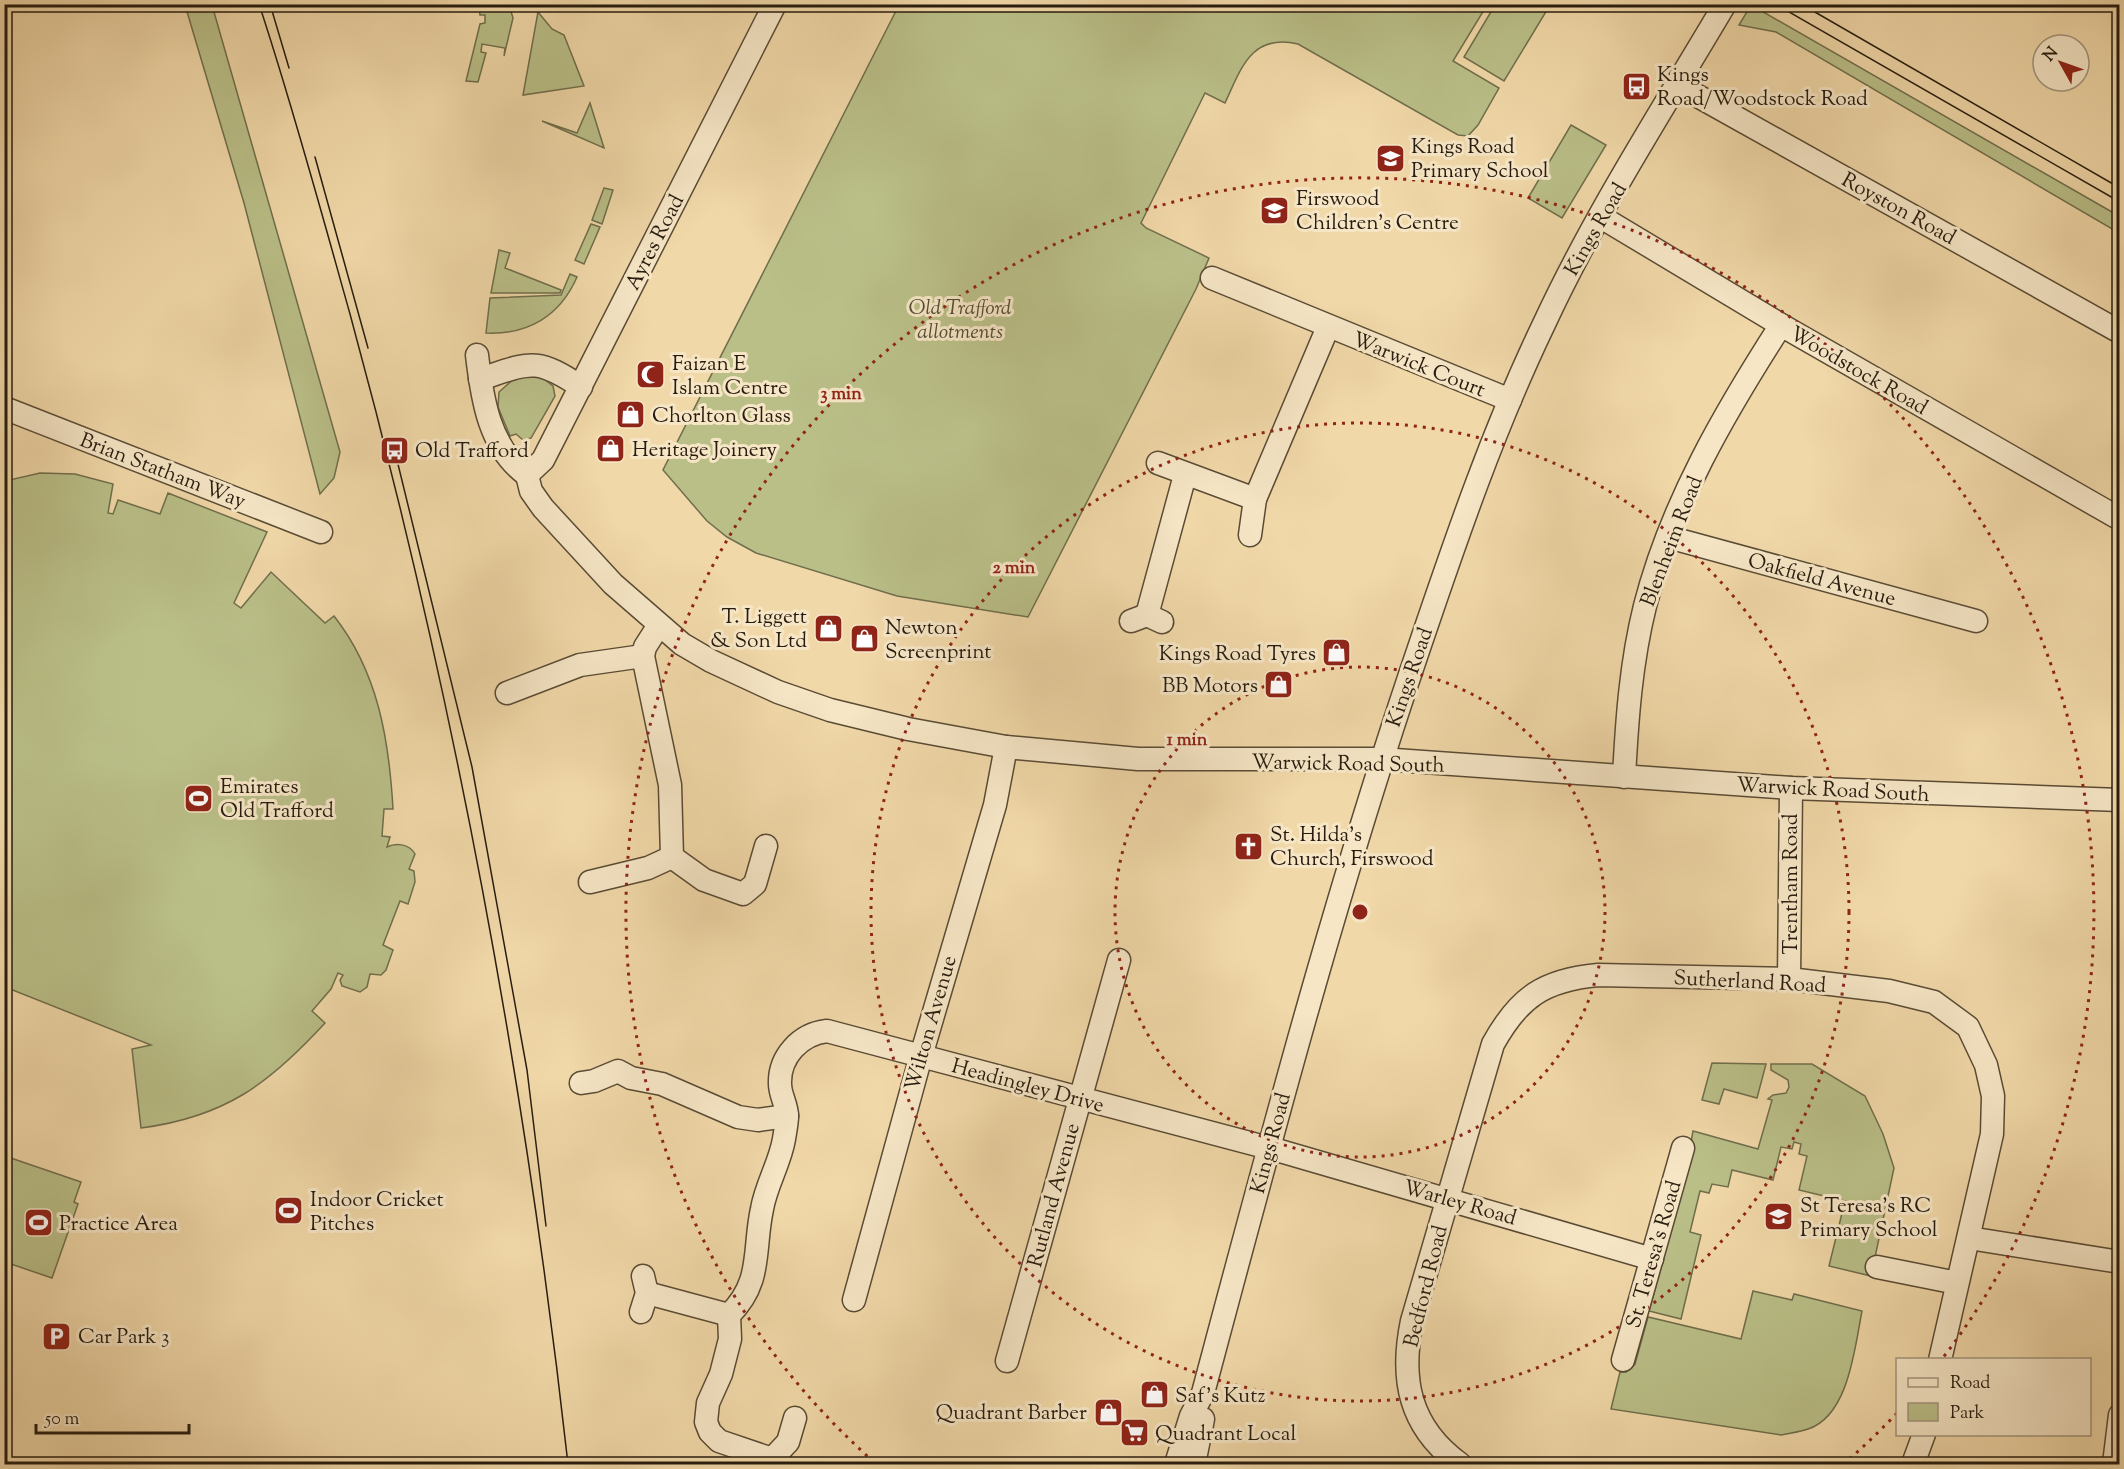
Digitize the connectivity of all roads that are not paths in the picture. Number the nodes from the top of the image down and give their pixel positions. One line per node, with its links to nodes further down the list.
1 (775, 4): 11 (street, Ayres Road)
2 (1722, 9): 3 (street, Kings Road)
3 (1678, 85): 4 (street, Kings Road); 8 (street, Royston Road)
4 (1601, 217): 6 (street, Woodstock Road); 12 (street, Kings Road)
5 (1212, 278): 7 (street, Warwick Court)
6 (1781, 325): 18 (street, Woodstock Road); 21 (street, Blenheim Road)
7 (1328, 327): 12 (street, Warwick Court); 17 (street, Warwick Court)
8 (2120, 332)
9 (477, 355): 10 (street)
10 (480, 379): 11 (street); 15 (street)
11 (581, 387): 15 (street, Ayres Road)
12 (1510, 400): 28 (street, Kings Road)
13 (4, 408): 19 (street, Brian Statham Way)
14 (1158, 463): 16 (street)
15 (527, 475): 24 (street, Warwick Road South)
16 (1185, 475): 17 (street); 22 (street)
17 (1256, 499): 20 (street, Warwick Court)
18 (2120, 519)
19 (321, 532)
20 (1250, 536)
21 (1668, 537): 23 (street, Oakfield Avenue); 29 (street, Blenheim Road)
22 (1147, 619)
23 (1976, 621)
24 (659, 626): 25 (street); 27 (street, Warwick Road South)
25 (643, 656): 26 (street); 33 (street)
26 (507, 693)
27 (1006, 747): 28 (street, Warwick Road South); 37 (street, Wilton Avenue)
28 (1381, 759): 29 (street, Warwick Road South); 41 (street, Kings Road)
29 (1624, 777): 30 (street, Warwick Road South)
30 (1791, 788): 31 (street, Warwick Road South); 36 (street, Trentham Road)
31 (2120, 800)
32 (766, 846): 33 (street)
33 (672, 857): 34 (street)
34 (590, 882)
35 (1119, 960): 39 (street, Rutland Avenue)
36 (1789, 979): 43 (street, Sutherland Road); 44 (street, Sutherland Road)
37 (921, 1056): 39 (street, Headingley Drive); 40 (street, Headingley Drive); 50 (street, Wilton Avenue)
38 (581, 1083): 40 (street)
39 (1079, 1099): 41 (street, Headingley Drive); 54 (street, Rutland Avenue)
40 (787, 1116): 51 (street, Headingley Drive)
41 (1268, 1148): 43 (street, Warley Road); 55 (street, Kings Road)
42 (1683, 1148): 45 (street, St. Teresa's Road)
43 (1448, 1198): 45 (street, Warley Road); 61 (street, Bedford Road)
44 (1969, 1238): 46 (street); 48 (street)
45 (1652, 1259): 53 (street, St. Teresa's Road)
46 (2120, 1262)
47 (1877, 1267): 48 (street)
48 (1957, 1283): 52 (street)
49 (644, 1294): 51 (street)
50 (854, 1300)
51 (729, 1315): 57 (street)
52 (1940, 1358)
53 (1623, 1360)
54 (1007, 1361)
55 (1203, 1394): 59 (street, Kings Road); 60 (street, Kings Road)
56 (2120, 1415): 63 (street)
57 (795, 1418)
58 (1923, 1436): 62 (street)
59 (1176, 1464)
60 (1194, 1464)
61 (1460, 1464)
62 (1913, 1464)
63 (2115, 1464)

